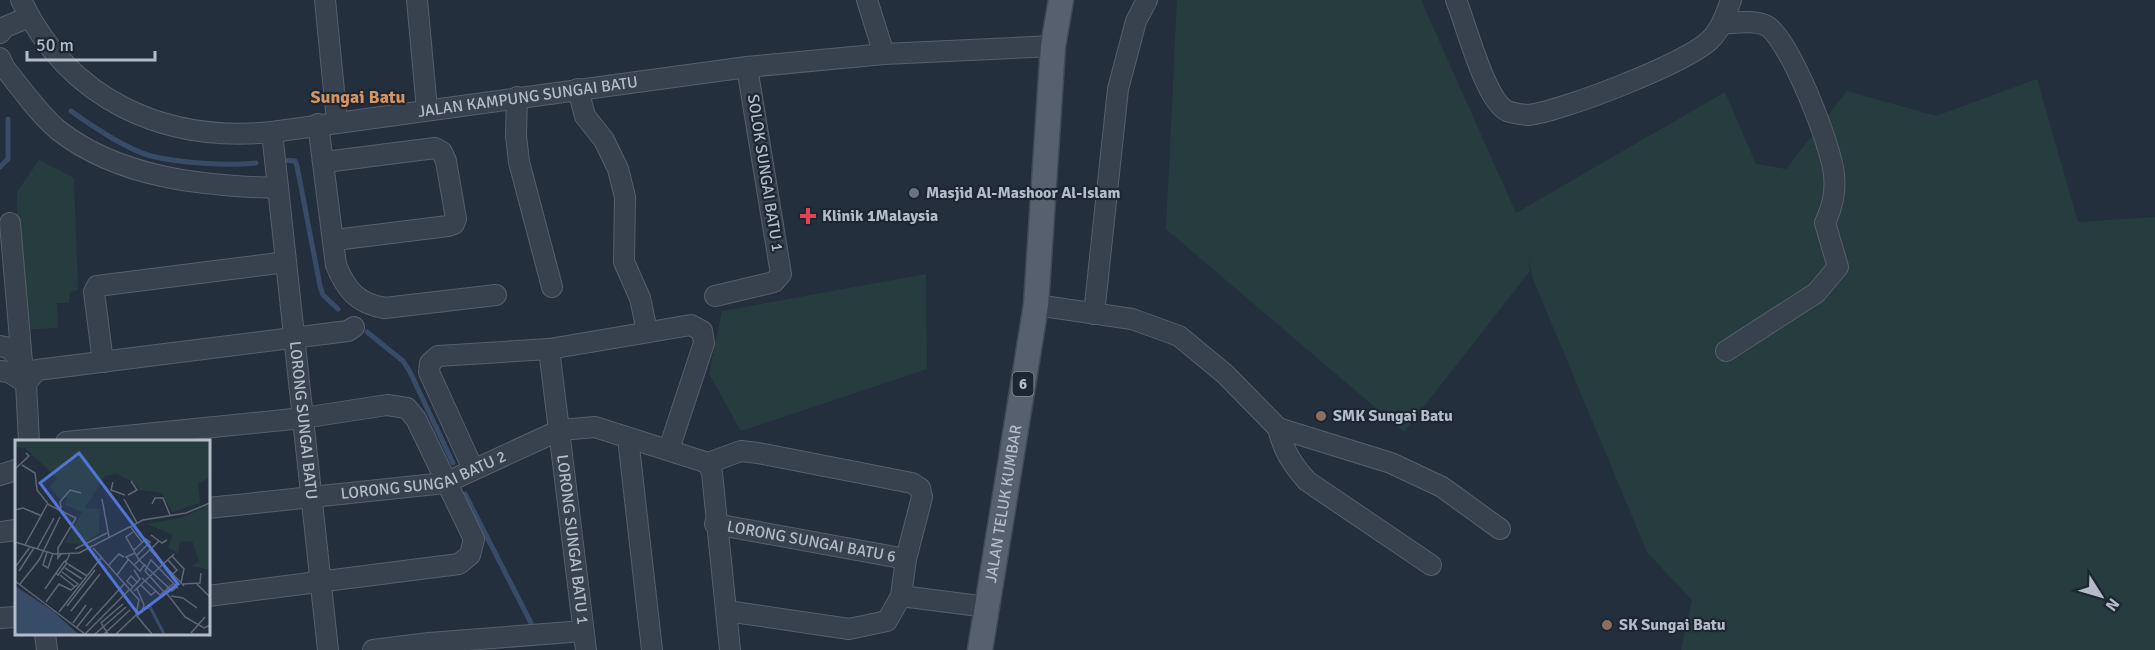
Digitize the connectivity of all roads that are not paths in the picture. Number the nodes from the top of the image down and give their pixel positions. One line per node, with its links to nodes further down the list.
1 (325, 0): 18 (street)
2 (417, 0): 17 (street)
3 (867, 0): 12 (street)
4 (1061, 0): 11 (main road, JALAN TELUK KUMBAR / 6)
5 (1147, 0): 29 (street)
6 (1457, 0): 9 (street)
7 (1731, 0): 9 (street)
8 (25, 8): 10 (street); 19 (street, JALAN KAMPUNG SUNGAI BATU)
9 (1722, 24): 35 (street)
10 (0, 33)
11 (1053, 46): 12 (street, JALAN KAMPUNG SUNGAI BATU); 28 (main road, JALAN TELUK KUMBAR / 6)
12 (884, 54): 14 (street, JALAN KAMPUNG SUNGAI BATU)
13 (0, 58): 21 (street)
14 (747, 67): 15 (street, JALAN KAMPUNG SUNGAI BATU); 27 (street, SOLOK SUNGAI BATU 1)
15 (578, 89): 16 (street, JALAN KAMPUNG SUNGAI BATU); 31 (street)
16 (517, 97): 17 (street, JALAN KAMPUNG SUNGAI BATU); 25 (street)
17 (426, 109): 18 (street, JALAN KAMPUNG SUNGAI BATU)
18 (327, 123): 19 (street, JALAN KAMPUNG SUNGAI BATU); 20 (street)
19 (272, 132): 21 (street, LORONG SUNGAI BATU)
20 (324, 162): 23 (street); 23 (street)
21 (278, 188): 24 (street, LORONG SUNGAI BATU)
22 (10, 224): 38 (street)
23 (335, 240): 30 (street)
24 (286, 262): 32 (street, LORONG SUNGAI BATU); 36 (street)
25 (552, 287)
26 (496, 295): 30 (street)
27 (715, 296)
28 (1036, 305): 29 (street); 62 (main road, JALAN TELUK KUMBAR / 6)
29 (1094, 314): 40 (street)
30 (361, 316): 32 (street)
31 (647, 331): 34 (street); 45 (street)
32 (294, 339): 36 (street); 39 (street, LORONG SUNGAI BATU)
33 (0, 346): 38 (street)
34 (549, 349): 41 (street, LORONG SUNGAI BATU 1); 47 (street)
35 (1726, 351)
36 (103, 362): 38 (street)
37 (0, 371): 38 (street)
38 (26, 374): 43 (street)
39 (303, 418): 44 (street); 50 (street); 51 (street, LORONG SUNGAI BATU)
40 (1278, 428): 54 (street); 58 (street)
41 (561, 430): 42 (street, LORONG SUNGAI BATU 2); 47 (street, LORONG SUNGAI BATU 2); 67 (street, LORONG SUNGAI BATU 1)
42 (628, 438): 45 (street, LORONG SUNGAI BATU 2); 72 (street)
43 (29, 440)
44 (76, 440)
45 (669, 449): 46 (street, LORONG SUNGAI BATU 2)
46 (708, 463): 53 (street); 57 (street)
47 (473, 469): 50 (street, LORONG SUNGAI BATU 2)
48 (15, 470): 49 (street)
49 (0, 475)
50 (445, 483): 51 (street, LORONG SUNGAI BATU 2); 59 (street)
51 (311, 496): 52 (street, LORONG SUNGAI BATU 2); 59 (street, LORONG SUNGAI BATU)
52 (210, 508)
53 (715, 524): 57 (street, LORONG SUNGAI BATU 6); 63 (street)
54 (1500, 529)
55 (15, 530): 56 (street)
56 (0, 532)
57 (906, 559): 61 (street)
58 (1431, 565)
59 (321, 584): 60 (street); 70 (street, LORONG SUNGAI BATU)
60 (210, 596)
61 (901, 596): 62 (street); 63 (street)
62 (987, 607): 74 (main road, JALAN TELUK KUMBAR / 6)
63 (727, 611): 73 (street)
64 (15, 617): 65 (street)
65 (0, 618)
66 (45, 635): 69 (street)
67 (585, 641): 68 (street)
68 (409, 648): 71 (street)
69 (47, 650)
70 (328, 650)
71 (373, 650)
72 (652, 650)
73 (730, 650)
74 (980, 650)

